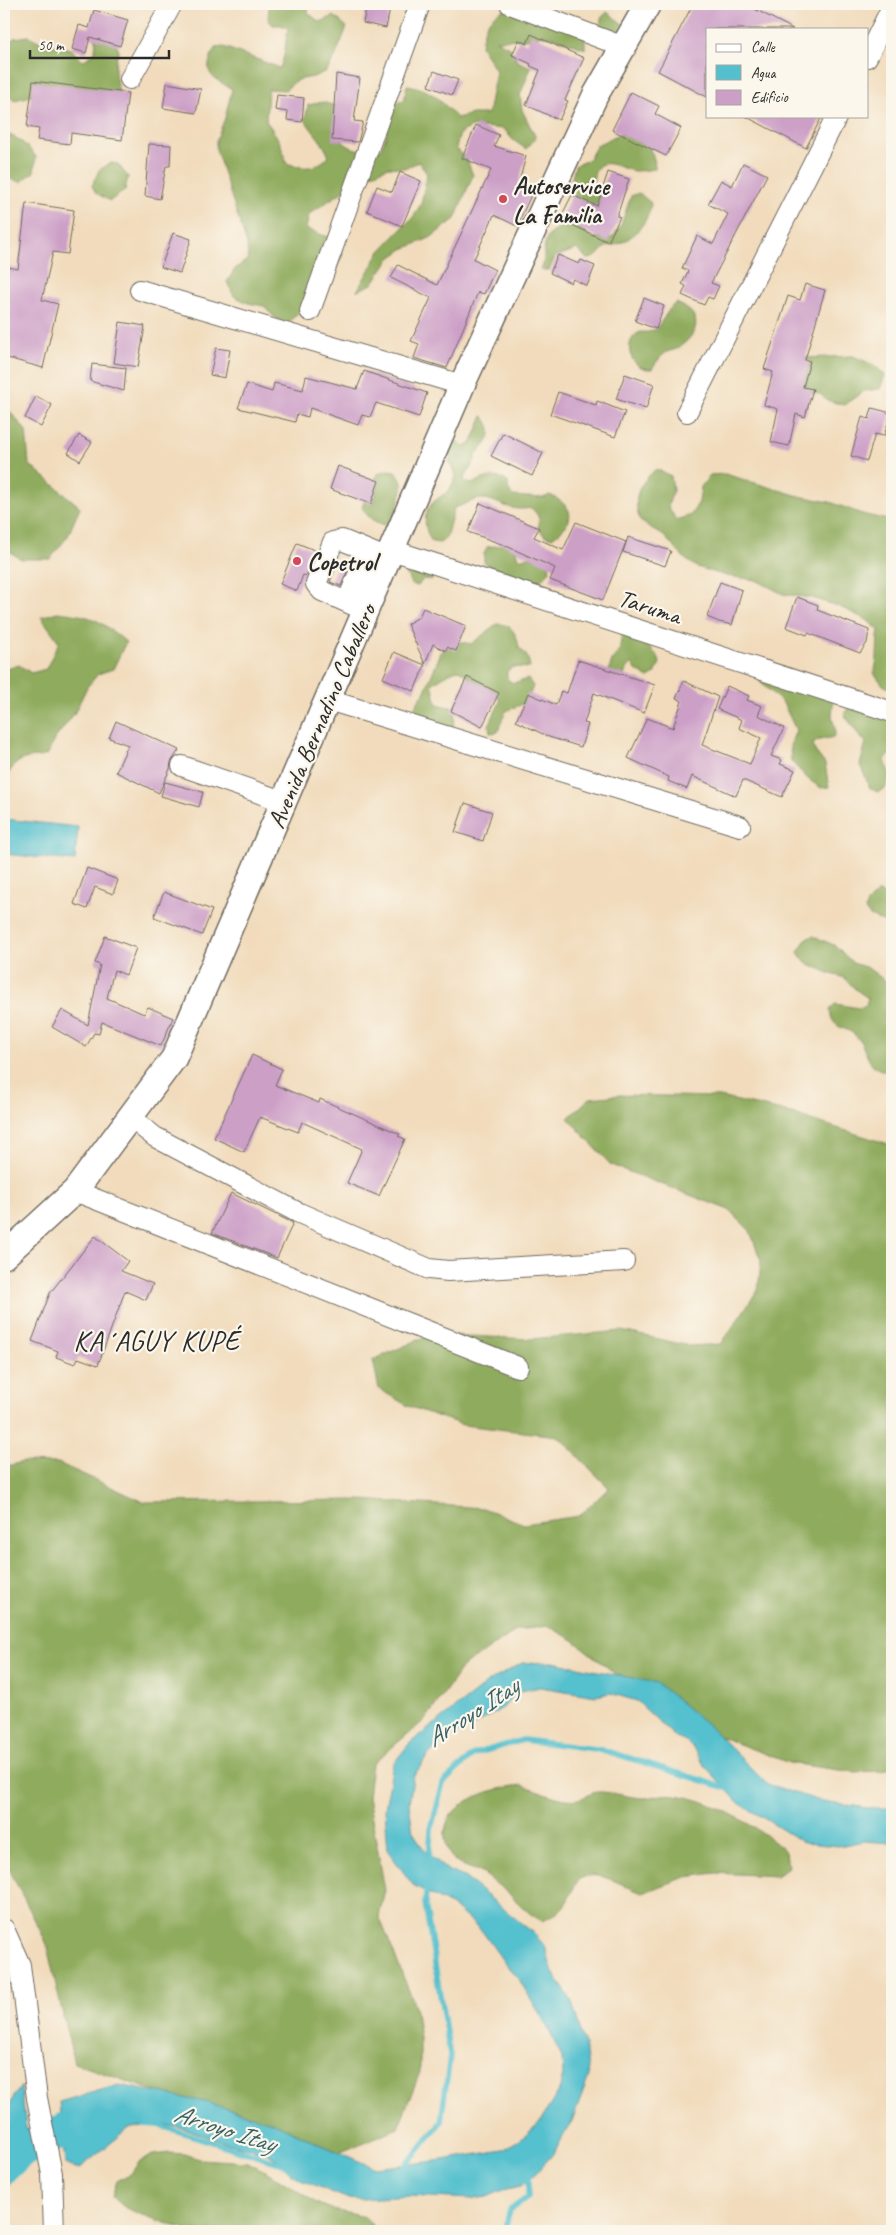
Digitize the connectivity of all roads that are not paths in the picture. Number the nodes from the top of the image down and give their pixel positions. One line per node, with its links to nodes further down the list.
1 (172, 4): 8 (street)
2 (420, 4): 11 (street)
3 (510, 4): 6 (street)
4 (648, 4): 6 (main road, Avenida Bernadino Caballero)
5 (892, 7): 7 (street)
6 (624, 47): 12 (main road, Avenida Bernadino Caballero)
7 (868, 54)
8 (130, 79)
9 (836, 118): 13 (street)
10 (140, 290): 12 (street)
11 (310, 311)
12 (462, 385): 14 (main road, Avenida Bernadino Caballero)
13 (687, 412)
14 (383, 554): 15 (main road, Avenida Bernadino Caballero); 15 (street, Taruma); 17 (street, Taruma)
15 (357, 606): 16 (main road, Avenida Bernadino Caballero)
16 (328, 700): 19 (main road, Avenida Bernadino Caballero); 20 (street)
17 (892, 712)
18 (182, 766): 19 (street)
19 (284, 802): 21 (main road, Avenida Bernadino Caballero)
20 (740, 826)
21 (131, 1118): 22 (main road, Avenida Bernadino Caballero); 24 (street)
22 (74, 1191): 23 (main road, Avenida Bernadino Caballero); 25 (street)
23 (4, 1256)
24 (624, 1261)
25 (518, 1367)
26 (4, 1929): 27 (street)
27 (54, 2231)

